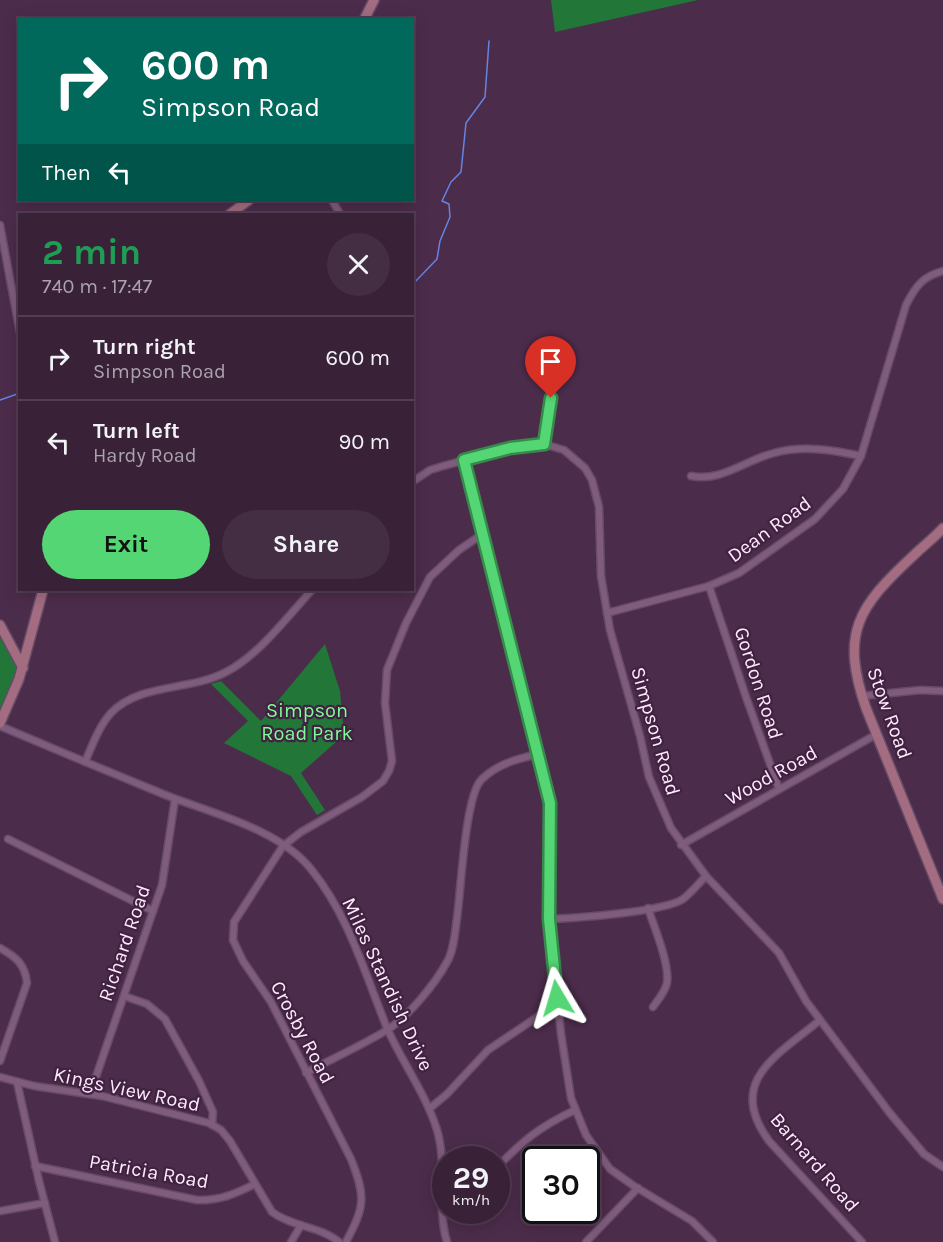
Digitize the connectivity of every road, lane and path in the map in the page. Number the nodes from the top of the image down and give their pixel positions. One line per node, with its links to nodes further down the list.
1 (374, 0): 2 (street)
2 (365, 18)
3 (248, 201): 4 (street)
4 (231, 213)
5 (0, 225): 7 (street)
6 (943, 271): 10 (street, Dean Road)
7 (18, 322)
8 (551, 398): 9 (street)
9 (544, 444): 11 (street, Simpson Road); 19 (street, Simpson Road)
10 (861, 456): 12 (street); 16 (street, Dean Road)
11 (464, 460): 13 (street, Simpson Road); 15 (street)
12 (691, 477)
13 (414, 481)
14 (943, 528): 23 (street, Stow Road)
15 (484, 533): 26 (street); 32 (street)
16 (709, 586): 19 (street, Dean Road); 28 (street, Gordon Road)
17 (43, 591): 21 (street)
18 (311, 591): 27 (street)
19 (607, 613): 31 (street, Simpson Road)
20 (0, 625): 21 (street)
21 (23, 668): 24 (street)
22 (943, 691): 23 (street)
23 (862, 696): 25 (street, Stow Road)
24 (0, 724): 27 (street, Miles Standish Drive)
25 (877, 734): 28 (street, Wood Road); 34 (street, Stow Road)
26 (538, 754): 37 (street); 43 (street)
27 (85, 762): 29 (street, Miles Standish Drive)
28 (779, 789): 31 (street, Wood Road)
29 (175, 799): 32 (street, Miles Standish Drive); 36 (street, Richard Road)
30 (8, 839): 36 (street)
31 (681, 845): 33 (street, Simpson Road)
32 (283, 846): 43 (street, Miles Standish Drive); 45 (street, Crosby Road)
33 (706, 876): 35 (street); 42 (street, Simpson Road)
34 (943, 899)
35 (648, 909): 37 (street); 41 (street)
36 (153, 912): 39 (street, Richard Road)
37 (549, 919): 40 (street)
38 (0, 948): 44 (street)
39 (124, 996): 48 (street, Richard Road); 51 (street)
40 (558, 1003): 49 (street); 50 (street)
41 (653, 1007)
42 (820, 1020): 55 (street, Simpson Road); 69 (street, Barnard Road)
43 (388, 1029): 45 (street); 49 (street, Miles Standish Drive)
44 (0, 1060)
45 (306, 1073): 65 (street, Crosby Road)
46 (0, 1077): 47 (street, Kings View Road)
47 (17, 1082): 48 (street, Kings View Road); 54 (street)
48 (90, 1094): 51 (street, Kings View Road)
49 (429, 1109): 52 (street, Miles Standish Drive)
50 (575, 1110): 53 (street); 57 (street)
51 (212, 1125): 56 (street, Kings View Road)
52 (441, 1146)
53 (510, 1153)
54 (35, 1166): 56 (street, Patricia Road); 58 (street)
55 (943, 1167)
56 (255, 1184): 61 (street, Kings View Road)
57 (638, 1188): 67 (street); 68 (street)
58 (45, 1203): 59 (street); 62 (street)
59 (0, 1211)
60 (445, 1224): 66 (street, Miles Standish Drive)
61 (300, 1227): 63 (street); 64 (street, Kings View Road)
62 (55, 1242)
63 (291, 1242)
64 (339, 1242)
65 (346, 1242)
66 (447, 1242)
67 (586, 1242)
68 (713, 1242)
69 (862, 1242)

